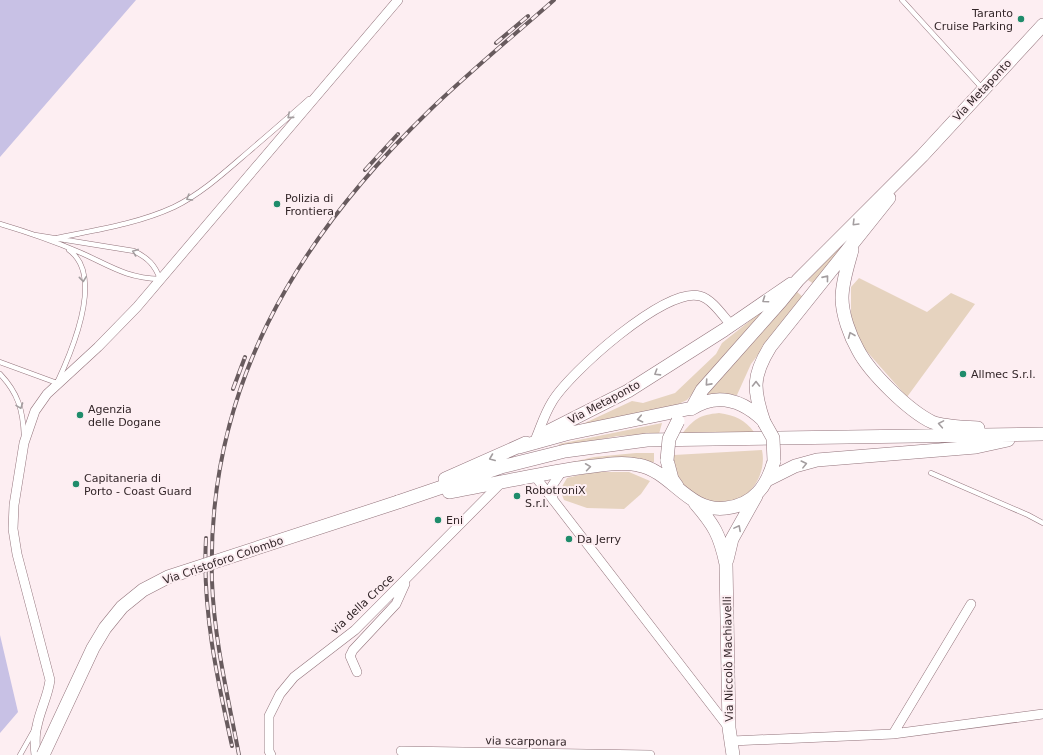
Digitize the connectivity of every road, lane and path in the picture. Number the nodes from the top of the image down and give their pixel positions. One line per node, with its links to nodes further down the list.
1 (398, 0): 4 (street)
2 (902, 0): 5 (lane)
3 (1043, 25): 5 (main road, Via Metaponto)
4 (330, 81): 9 (lane, one-way to 9); 12 (street)
5 (983, 90): 6 (main road, Via Metaponto)
6 (922, 156): 10 (main road); 13 (main road, one-way to 13)
7 (0, 224): 8 (lane)
8 (35, 235): 9 (lane); 11 (lane)
9 (57, 238): 12 (lane, one-way to 9)
10 (853, 244): 19 (main road, one-way to 10); 20 (main road, one-way to 10)
11 (64, 247): 12 (lane); 17 (lane, one-way to 17)
12 (160, 279): 17 (street)
13 (798, 280): 14 (main road, Via Metaponto, one-way to 14); 18 (main road, one-way to 18)
14 (731, 325): 21 (main road, Via Metaponto, one-way to 21); 21 (street)
15 (0, 362): 17 (lane)
16 (0, 374): 22 (lane, one-way to 22)
17 (57, 383): 22 (street)
18 (692, 408): 19 (main road); 23 (main road, one-way to 23); 29 (main road, bridge)
19 (764, 422): 27 (main road, bridge)
20 (1039, 434): 27 (main road, one-way to 20); 32 (main road)
21 (536, 438): 23 (main road, Via Metaponto)
22 (24, 444): 40 (street)
23 (519, 447): 32 (main road, Via Metaponto, one-way to 32)
24 (562, 471): 26 (main road); 29 (main road, one-way to 29); 31 (street)
25 (931, 473): 34 (lane)
26 (534, 475): 28 (main road); 31 (street)
27 (769, 479): 30 (main road)
28 (503, 481): 32 (main road); 36 (street, via della Croce)
29 (679, 490): 33 (main road)
30 (756, 495): 33 (main road); 35 (main road, one-way to 30)
31 (553, 500): 42 (street)
32 (398, 502): 46 (main road, Via Cristoforo Colombo, bridge)
33 (694, 502): 35 (main road)
34 (1043, 523)
35 (726, 564): 42 (main road, Via Niccolò Machiavelli)
36 (407, 578): 38 (street); 47 (street, via della Croce)
37 (971, 604): 41 (street)
38 (357, 672)
39 (1043, 714): 41 (street)
40 (37, 725): 44 (lane); 45 (street)
41 (893, 734): 42 (street)
42 (730, 735): 49 (main road, Via Niccolò Machiavelli)
43 (401, 751): 48 (street, via scarponara)
44 (20, 755)
45 (36, 755)
46 (43, 755)
47 (271, 755)
48 (650, 755)
49 (733, 755)

